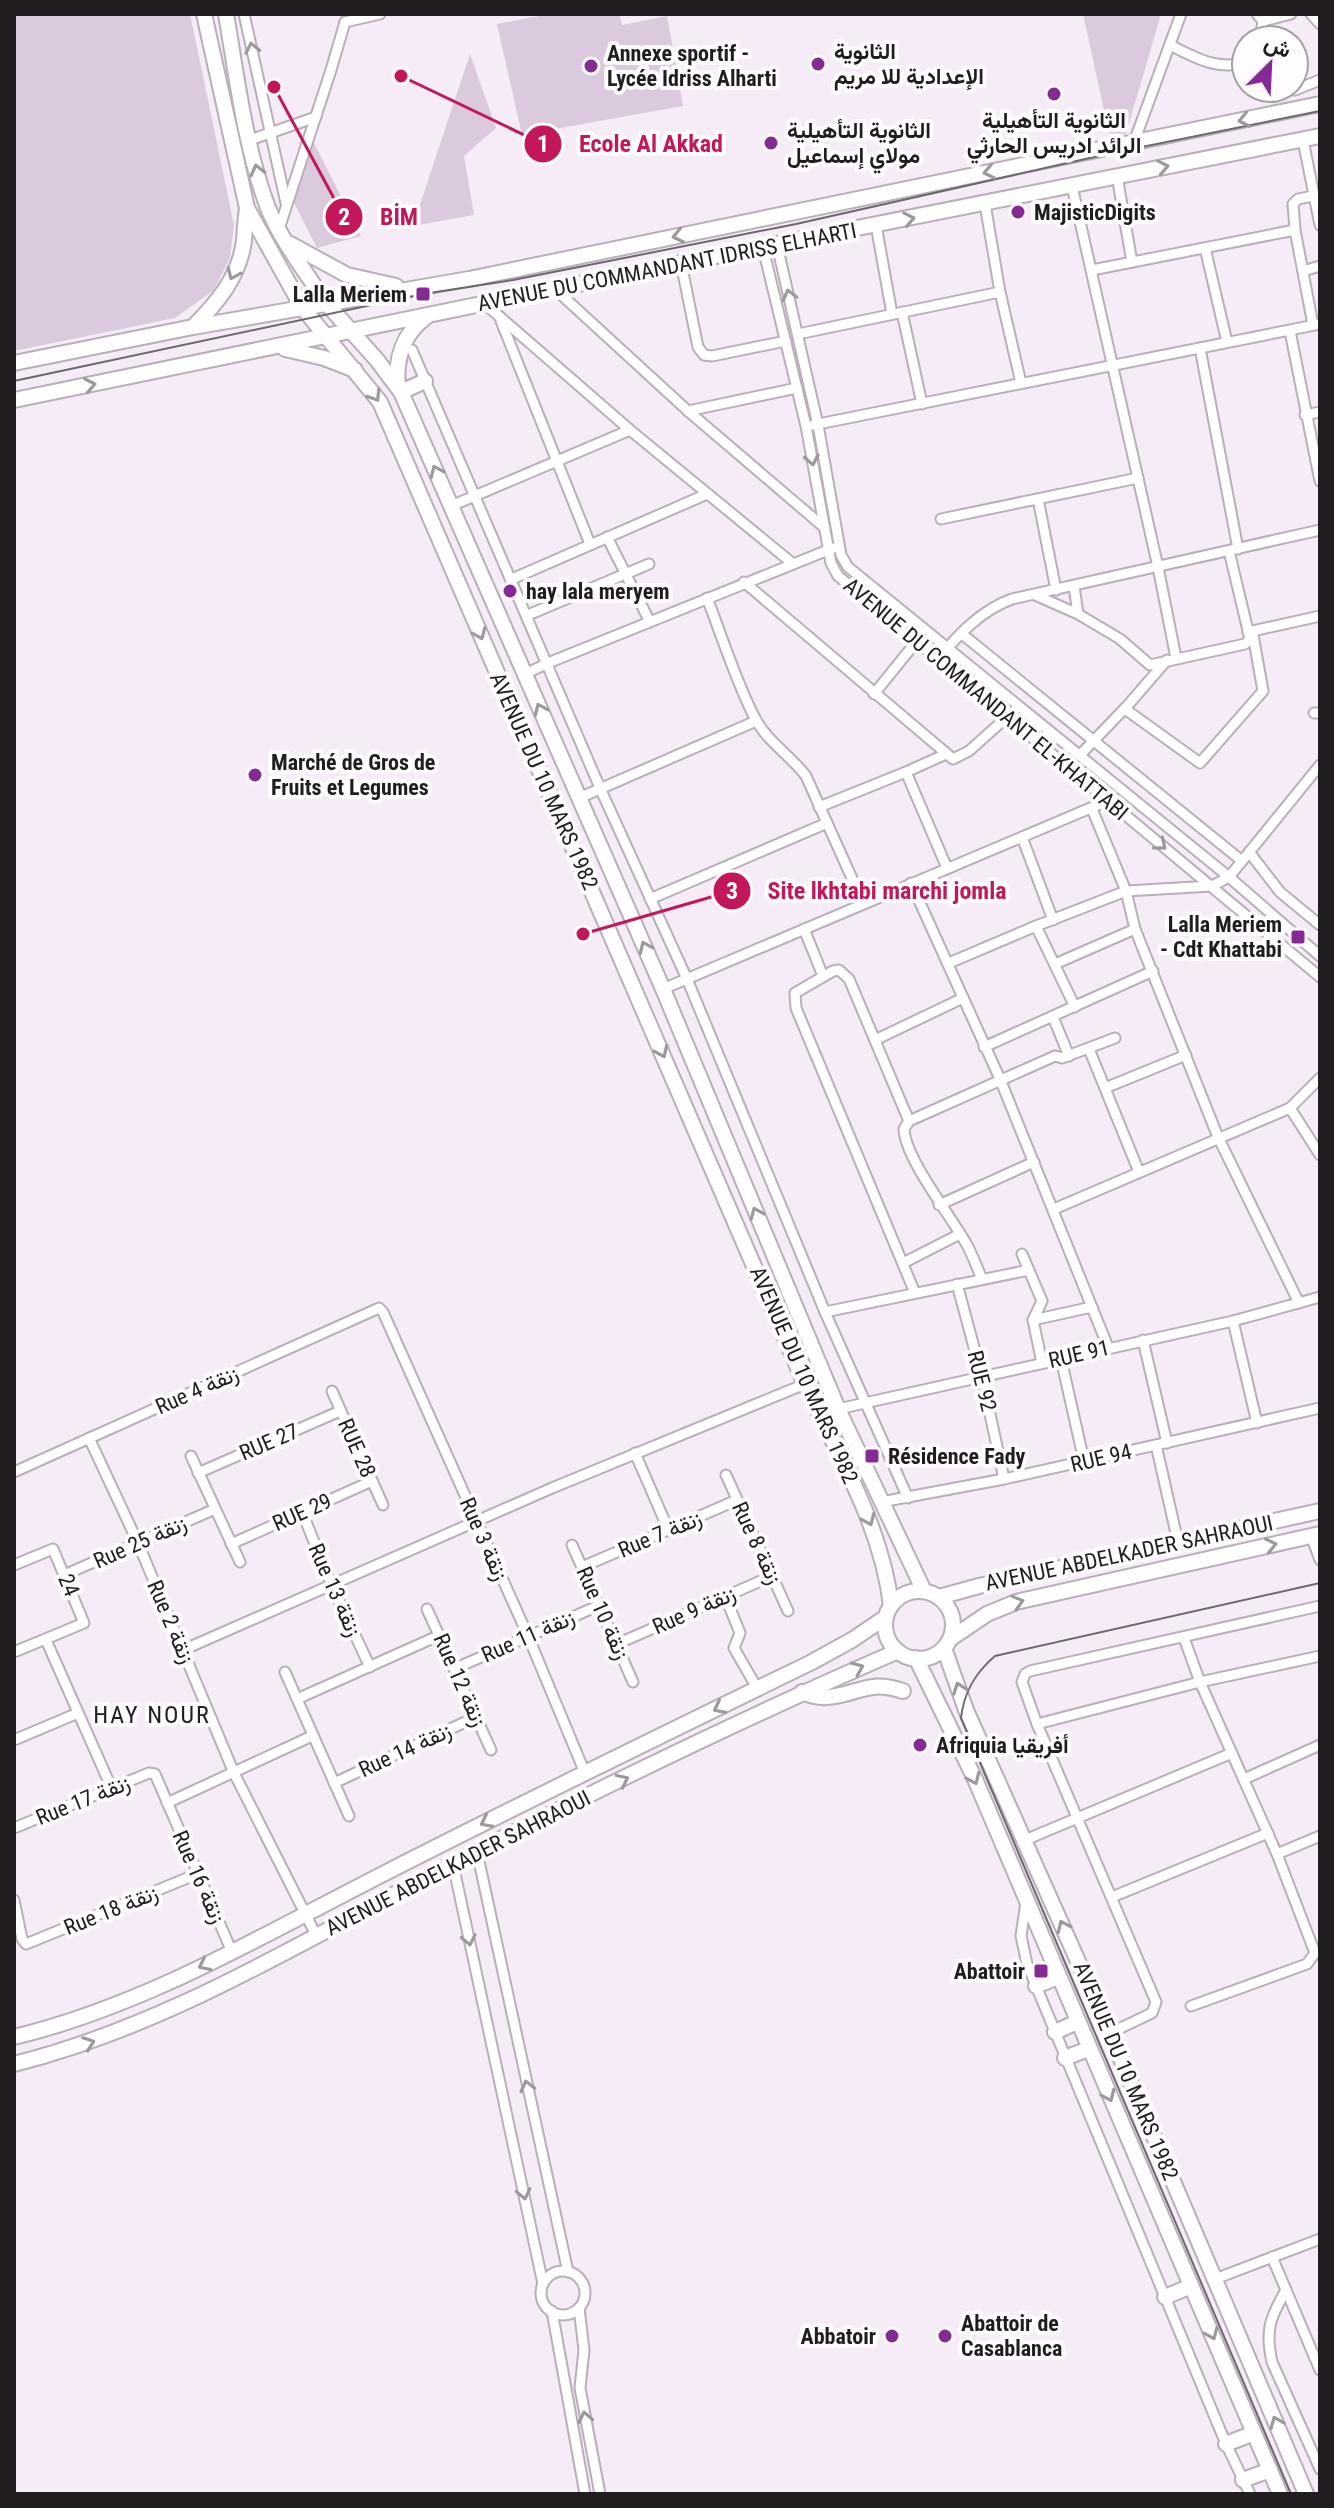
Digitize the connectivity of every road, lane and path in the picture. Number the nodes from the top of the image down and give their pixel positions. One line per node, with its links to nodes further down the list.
1 (204, 14): 25 (main road, AVENUE DU 10 MARS 1982)
2 (226, 14): 17 (main road, AVENUE DU 10 MARS 1982)
3 (244, 14): 15 (street, one-way to 3)
4 (380, 14): 8 (street)
5 (1181, 14): 11 (street)
6 (1291, 14): 9 (street)
7 (1311, 14): 10 (street)
8 (341, 18): 14 (street)
9 (1260, 18)
10 (1320, 24)
11 (1170, 45): 12 (street); 19 (street)
12 (1230, 66)
13 (1320, 104): 19 (main road, AVENUE DU COMMANDANT IDRISS ELHARTI, one-way to 19)
14 (316, 117): 15 (street); 24 (street)
15 (270, 133): 17 (street); 24 (street)
16 (1320, 136): 18 (main road, AVENUE DU COMMANDANT IDRISS ELHARTI)
17 (250, 140): 28 (main road, AVENUE DU 10 MARS 1982, one-way to 17)
18 (1303, 140): 20 (main road, AVENUE DU COMMANDANT IDRISS ELHARTI, one-way to 18); 22 (street)
19 (1134, 142): 38 (main road, AVENUE DU COMMANDANT IDRISS ELHARTI, one-way to 38)
20 (1117, 176): 21 (main road, AVENUE DU COMMANDANT IDRISS ELHARTI); 33 (street)
21 (1072, 186): 23 (main road, AVENUE DU COMMANDANT IDRISS ELHARTI); 36 (street)
22 (1313, 196): 27 (street); 29 (street)
23 (985, 204): 26 (main road, AVENUE DU COMMANDANT IDRISS ELHARTI, one-way to 23); 40 (street)
24 (286, 206): 28 (street)
25 (247, 208): 43 (main road, AVENUE DU 10 MARS 1982); 48 (main road, one-way to 48)
26 (876, 225): 31 (main road, AVENUE DU COMMANDANT IDRISS ELHARTI); 44 (street)
27 (1320, 225)
28 (279, 229): 30 (main road, AVENUE DU 10 MARS 1982)
29 (1295, 230): 32 (street); 37 (street)
30 (287, 242): 38 (main road); 41 (main road, AVENUE DU 10 MARS 1982)
31 (770, 246): 34 (main road, AVENUE DU COMMANDANT IDRISS ELHARTI); 51 (street, AVENUE DU COMMANDANT EL-KHATTABI, one-way to 31); 53 (street, AVENUE DU COMMANDANT EL-KHATTABI)
32 (1205, 248): 33 (street); 54 (street)
33 (1132, 262): 36 (street)
34 (681, 263): 39 (main road, AVENUE DU COMMANDANT IDRISS ELHARTI); 53 (street)
35 (1320, 266): 37 (street)
36 (1092, 270): 59 (street)
37 (1303, 271): 47 (street)
38 (408, 289): 41 (main road, AVENUE DU COMMANDANT IDRISS ELHARTI)
39 (556, 290): 42 (main road, AVENUE DU COMMANDANT IDRISS ELHARTI); 67 (street)
40 (1000, 292): 44 (street); 62 (street)
41 (326, 303): 43 (main road, AVENUE DU COMMANDANT IDRISS ELHARTI); 49 (main road, AVENUE DU 10 MARS 1982)
42 (485, 304): 45 (main road, AVENUE DU COMMANDANT IDRISS ELHARTI); 46 (street)
43 (302, 307): 48 (main road, AVENUE DU COMMANDANT IDRISS ELHARTI); 52 (main road, AVENUE DU 10 MARS 1982)
44 (897, 313): 51 (street); 66 (street)
45 (430, 315): 49 (main road, AVENUE DU COMMANDANT IDRISS ELHARTI); 64 (main road)
46 (500, 319): 72 (street); 73 (street)
47 (1317, 324): 50 (street)
48 (193, 327): 58 (main road, AVENUE DU COMMANDANT IDRISS ELHARTI)
49 (349, 331): 52 (main road, AVENUE DU COMMANDANT IDRISS ELHARTI); 64 (main road, AVENUE DU 10 MARS 1982)
50 (1290, 331): 54 (street); 69 (street)
51 (798, 334): 70 (street, AVENUE DU COMMANDANT EL-KHATTABI)
52 (325, 336): 55 (main road, AVENUE DU COMMANDANT IDRISS ELHARTI); 60 (main road, AVENUE DU 10 MARS 1982)
53 (786, 341): 63 (street, AVENUE DU COMMANDANT EL-KHATTABI)
54 (1227, 342): 56 (street)
55 (277, 347): 60 (main road); 65 (main road, AVENUE DU COMMANDANT IDRISS ELHARTI, one-way to 55)
56 (1200, 348): 59 (street); 87 (street)
57 (412, 350): 61 (street)
58 (14, 363)
59 (1113, 366): 62 (street); 74 (street)
60 (355, 370): 187 (main road, AVENUE DU 10 MARS 1982, one-way to 187)
61 (425, 381): 64 (main road); 77 (street)
62 (1021, 383): 66 (street)
63 (797, 388): 67 (street); 71 (street, AVENUE DU COMMANDANT EL-KHATTABI)
64 (399, 389): 79 (main road, AVENUE DU 10 MARS 1982, one-way to 64)
65 (14, 400)
66 (922, 404): 70 (street)
67 (688, 411): 81 (street)
68 (1320, 412): 69 (street)
69 (1305, 415): 75 (street)
70 (818, 425): 71 (street); 85 (street, AVENUE DU COMMANDANT EL-KHATTABI)
71 (806, 426): 81 (street, AVENUE DU COMMANDANT EL-KHATTABI, one-way to 81)
72 (630, 430): 73 (street); 76 (street)
73 (556, 463): 77 (street); 84 (street)
74 (1138, 478): 78 (street); 90 (street)
75 (1320, 481)
76 (707, 494): 83 (street); 88 (street)
77 (476, 496): 79 (street); 92 (street)
78 (1038, 499): 80 (street); 95 (street)
79 (451, 506): 109 (main road, AVENUE DU 10 MARS 1982)
80 (941, 519)
81 (825, 528): 86 (street, AVENUE DU COMMANDANT EL-KHATTABI)
82 (1320, 530): 87 (street)
83 (607, 537): 84 (street); 91 (street)
84 (590, 544): 92 (street)
85 (840, 546): 86 (street); 105 (street, AVENUE DU COMMANDANT EL-KHATTABI)
86 (828, 549): 88 (street); 104 (street, AVENUE DU COMMANDANT EL-KHATTABI)
87 (1233, 550): 90 (street); 102 (street)
88 (792, 563): 93 (street)
89 (649, 564): 91 (street)
90 (1158, 567): 94 (street); 106 (street)
91 (626, 574): 99 (street); 101 (street)
92 (512, 579): 99 (street)
93 (744, 582): 97 (street); 110 (street)
94 (1074, 586): 95 (street); 98 (street)
95 (1056, 590): 96 (street)
96 (1035, 595): 98 (street); 103 (street)
97 (707, 598): 101 (street); 113 (street)
98 (1078, 614): 106 (street)
99 (528, 615): 108 (street)
100 (1320, 616): 102 (street)
101 (650, 622): 108 (street)
102 (1250, 632): 106 (street); 111 (street)
103 (962, 634): 105 (street); 114 (street)
104 (916, 642): 107 (street, AVENUE DU COMMANDANT EL-KHATTABI); 110 (street)
105 (946, 649): 107 (street); 116 (street, AVENUE DU COMMANDANT EL-KHATTABI)
106 (1171, 659): 111 (street)
107 (937, 660): 112 (street, AVENUE DU COMMANDANT EL-KHATTABI)
108 (548, 663): 109 (street); 119 (street)
109 (525, 674): 120 (main road, AVENUE DU 10 MARS 1982, one-way to 109)
110 (874, 694): 115 (street)
111 (1125, 709): 114 (street)
112 (1007, 717): 115 (street); 121 (street, AVENUE DU COMMANDANT EL-KHATTABI)
113 (756, 721): 119 (street); 122 (street)
114 (1094, 741): 116 (street); 127 (street)
115 (946, 754): 118 (street)
116 (1080, 755): 129 (street, AVENUE DU COMMANDANT EL-KHATTABI)
117 (1320, 765): 126 (street)
118 (906, 772): 122 (street); 128 (street)
119 (600, 788): 120 (street); 133 (street)
120 (579, 798): 147 (main road, AVENUE DU 10 MARS 1982, one-way to 120)
121 (1107, 801): 123 (street); 131 (street, AVENUE DU COMMANDANT EL-KHATTABI, one-way to 131)
122 (819, 807): 124 (street)
123 (1092, 809): 125 (street); 132 (street)
124 (827, 823): 133 (street); 134 (street)
125 (1022, 837): 128 (street); 135 (street)
126 (1249, 852): 127 (street); 136 (street)
127 (1242, 861): 129 (street)
128 (947, 868): 130 (street)
129 (1229, 877): 131 (street); 140 (street, AVENUE DU COMMANDANT EL-KHATTABI)
130 (911, 883): 134 (street); 141 (street)
131 (1212, 886): 132 (street); 145 (street, AVENUE DU COMMANDANT EL-KHATTABI)
132 (1126, 891): 135 (street); 139 (street)
133 (650, 899): 146 (street)
134 (863, 903): 138 (street)
135 (1053, 920): 137 (street)
136 (1320, 925)
137 (1036, 926): 141 (street); 142 (street)
138 (804, 929): 144 (street); 146 (street)
139 (1135, 929): 142 (street); 143 (street)
140 (1320, 956)
141 (949, 963): 148 (street)
142 (1055, 964): 149 (street)
143 (1153, 971): 149 (street); 155 (street)
144 (823, 976): 152 (street); 170 (street)
145 (1320, 977)
146 (687, 979): 147 (street); 179 (street)
147 (663, 989): 191 (main road, AVENUE DU 10 MARS 1982, one-way to 147)
148 (963, 998): 152 (street); 153 (street)
149 (1075, 1007): 150 (street)
150 (1053, 1017): 153 (street); 156 (street)
151 (1115, 1038): 154 (street)
152 (875, 1040): 161 (street)
153 (984, 1047): 158 (street)
154 (1089, 1049): 156 (street); 159 (street)
155 (1186, 1055): 159 (street); 162 (street)
156 (1069, 1056): 158 (street)
157 (1320, 1078): 160 (street)
158 (1000, 1079): 161 (street); 164 (street)
159 (1105, 1088): 165 (street)
160 (1290, 1108): 162 (street); 163 (street)
161 (909, 1121): 166 (street)
162 (1218, 1137): 165 (street); 176 (street)
163 (1320, 1155)
164 (1034, 1162): 166 (street); 167 (street)
165 (1139, 1172): 167 (street)
166 (939, 1205): 168 (street)
167 (1054, 1209): 177 (street)
168 (960, 1234): 170 (street); 172 (street)
169 (1022, 1254): 171 (street)
170 (903, 1263): 174 (street)
171 (1029, 1270): 172 (street); 180 (street)
172 (982, 1279): 173 (street)
173 (957, 1284): 174 (street); 186 (street, RUE 92)
174 (915, 1293): 179 (street)
175 (1320, 1297): 176 (street, RUE 91)
176 (1299, 1303): 181 (street, RUE 91)
177 (1092, 1307): 180 (street); 183 (street)
178 (379, 1308): 194 (street, Rue 4 زنقة); 211 (street, Rue 3 زنقة)
179 (825, 1312): 189 (street)
180 (1033, 1320): 185 (street)
181 (1233, 1321): 182 (street, RUE 91); 193 (street)
182 (1143, 1340): 183 (street, RUE 91); 195 (street)
183 (1108, 1347): 184 (street, RUE 91)
184 (1061, 1359): 185 (street, RUE 91); 198 (street)
185 (1042, 1363): 186 (street, RUE 91)
186 (982, 1377): 189 (street, RUE 91); 202 (street, RUE 92)
187 (805, 1384): 196 (street); 232 (main road, AVENUE DU 10 MARS 1982, one-way to 232)
188 (332, 1391): 192 (street, RUE 28)
189 (865, 1403): 191 (street, RUE 91); 204 (street)
190 (1320, 1408): 193 (street, RUE 94)
191 (838, 1409): 206 (main road, AVENUE DU 10 MARS 1982)
192 (340, 1411): 200 (street, RUE 27); 203 (street, RUE 28)
193 (1257, 1423): 195 (street, RUE 94)
194 (89, 1438): 199 (street, Rue 4 زنقة); 215 (street, Rue 2 زنقة)
195 (1161, 1444): 198 (street, RUE 94); 214 (street)
196 (635, 1453): 211 (street); 212 (street)
197 (191, 1456): 200 (street)
198 (1084, 1461): 202 (street, RUE 94)
199 (14, 1472)
200 (198, 1473): 208 (street)
201 (726, 1475): 205 (street, Rue 8 زنقة)
202 (1004, 1479): 204 (street, RUE 94)
203 (372, 1481): 207 (street, RUE 28); 210 (street, RUE 29)
204 (908, 1498): 206 (street, RUE 94)
205 (737, 1500): 212 (street, Rue 7 زنقة); 223 (street, Rue 8 زنقة)
206 (881, 1502): 225 (main road, AVENUE DU 10 MARS 1982)
207 (383, 1505)
208 (215, 1509): 215 (street, Rue 25 زنقة); 216 (street)
209 (1320, 1511): 214 (main road, AVENUE ABDELKADER SAHRAOUI)
210 (302, 1512): 216 (street, RUE 29); 224 (street, Rue 13 زنقة)
211 (476, 1523): 224 (street); 234 (street, Rue 3 زنقة)
212 (669, 1531): 221 (street, Rue 7 زنقة)
213 (1315, 1535): 218 (street); 237 (main road, AVENUE ABDELKADER SAHRAOUI, one-way to 213)
214 (1178, 1542): 227 (main road, AVENUE ABDELKADER SAHRAOUI)
215 (138, 1543): 222 (street, Rue 25 زنقة); 239 (street, Rue 2 زنقة)
216 (231, 1544): 219 (street)
217 (572, 1545): 221 (street, Rue 10 زنقة)
218 (1320, 1560)
219 (240, 1562)
220 (14, 1565): 222 (street, 24)
221 (582, 1567): 228 (street, Rue 10 زنقة)
222 (64, 1575): 236 (street, 24)
223 (772, 1576): 226 (street, Rue 9 زنقة); 231 (street, Rue 8 زنقة)
224 (332, 1586): 239 (street); 244 (street, Rue 13 زنقة)
225 (924, 1591): 227 (main road); 232 (main road)
226 (725, 1596): 238 (street, Rue 9 زنقة); 249 (street)
227 (939, 1597): 237 (main road)
228 (600, 1605): 234 (street, Rue 11 زنقة); 238 (street, Rue 10 زنقة)
229 (1320, 1606): 235 (street)
230 (427, 1609): 233 (street, Rue 12 زنقة)
231 (788, 1611)
232 (888, 1612): 240 (main road); 249 (main road, AVENUE ABDELKADER SAHRAOUI)
233 (440, 1635): 244 (street); 245 (street, Rue 12 زنقة)
234 (528, 1636): 245 (street, Rue 11 زنقة); 263 (street, Rue 3 زنقة)
235 (1184, 1638): 248 (street); 255 (street)
236 (46, 1640): 241 (street); 253 (street)
237 (947, 1643): 243 (main road); 273 (main road, AVENUE DU 10 MARS 1982, one-way to 237)
238 (617, 1644): 247 (street, Rue 10 زنقة)
239 (183, 1650): 262 (street, Rue 2 زنقة)
240 (898, 1651): 243 (main road); 251 (main road, AVENUE ABDELKADER SAHRAOUI, one-way to 240)
241 (14, 1652)
242 (1320, 1656): 248 (street)
243 (916, 1658): 280 (main road, AVENUE DU 10 MARS 1982, one-way to 280)
244 (370, 1667): 252 (street)
245 (456, 1668): 254 (street, Rue 12 زنقة)
246 (285, 1672): 252 (street)
247 (633, 1682)
248 (1200, 1682): 255 (street); 260 (street)
249 (757, 1688): 263 (main road, AVENUE ABDELKADER SAHRAOUI, one-way to 263)
250 (903, 1691): 251 (main road)
251 (802, 1692): 274 (main road, AVENUE ABDELKADER SAHRAOUI, one-way to 251)
252 (297, 1699): 256 (street)
253 (78, 1713): 257 (street); 266 (street)
254 (476, 1717): 259 (street, Rue 12 زنقة); 265 (street, Rue 14 زنقة)
255 (1037, 1724): 269 (street)
256 (312, 1736): 262 (street, Rue 16 زنقة); 265 (street)
257 (14, 1740)
258 (1320, 1745): 264 (street)
259 (491, 1750)
260 (1232, 1753): 264 (street); 269 (street)
261 (153, 1773): 266 (street, Rue 17 زنقة); 267 (street, Rue 16 زنقة)
262 (234, 1773): 267 (street, Rue 16 زنقة); 281 (street, Rue 2 زنقة)
263 (585, 1773): 281 (main road, AVENUE ABDELKADER SAHRAOUI, one-way to 281)
264 (1244, 1779): 271 (street)
265 (334, 1783): 268 (street)
266 (112, 1789): 270 (street, Rue 17 زنقة)
267 (167, 1803): 277 (street, Rue 16 زنقة)
268 (349, 1816)
269 (1077, 1819): 273 (street); 278 (street)
270 (14, 1828)
271 (1268, 1833): 275 (street); 278 (street)
272 (1320, 1836): 275 (street)
273 (1025, 1840): 289 (main road, AVENUE DU 10 MARS 1982, one-way to 273)
274 (477, 1852): 276 (main road, AVENUE ABDELKADER SAHRAOUI); 296 (street, one-way to 274)
275 (1277, 1854): 286 (street)
276 (453, 1864): 282 (main road, AVENUE ABDELKADER SAHRAOUI); 298 (street, one-way to 298)
277 (197, 1874): 279 (street, Rue 18 زنقة); 283 (street, Rue 16 زنقة)
278 (1112, 1897): 289 (street)
279 (14, 1900)
280 (1026, 1902): 284 (main road, AVENUE DU 10 MARS 1982); 285 (street)
281 (305, 1914): 282 (street, Rue 2 زنقة); 283 (main road, AVENUE ABDELKADER SAHRAOUI)
282 (316, 1935): 293 (main road, AVENUE ABDELKADER SAHRAOUI, one-way to 282)
283 (232, 1952): 290 (main road, AVENUE ABDELKADER SAHRAOUI, one-way to 290)
284 (1058, 1977): 285 (main road); 287 (main road, AVENUE DU 10 MARS 1982)
285 (1036, 1986): 288 (street)
286 (1191, 2006)
287 (1077, 2022): 288 (main road); 291 (main road, AVENUE DU 10 MARS 1982)
288 (1055, 2032): 292 (street)
289 (1110, 2033): 297 (main road, AVENUE DU 10 MARS 1982)
290 (14, 2037)
291 (1088, 2049): 292 (main road); 299 (main road, AVENUE DU 10 MARS 1982, one-way to 299)
292 (1065, 2058): 301 (street)
293 (14, 2064)
294 (1320, 2239): 295 (street)
295 (1272, 2257): 297 (street); 300 (street)
296 (568, 2272): 298 (street); 302 (street)
297 (1215, 2279): 313 (main road, AVENUE DU 10 MARS 1982, one-way to 297)
298 (543, 2284): 303 (street)
299 (1191, 2286): 301 (main road); 305 (main road, AVENUE DU 10 MARS 1982, one-way to 305)
300 (1286, 2290): 304 (street); 307 (street)
301 (1165, 2297): 306 (street)
302 (579, 2308): 303 (street); 311 (street, one-way to 302)
303 (552, 2311): 310 (street)
304 (1320, 2370)
305 (1254, 2433): 306 (main road); 308 (main road, AVENUE DU 10 MARS 1982)
306 (1226, 2444): 309 (street)
307 (1320, 2469)
308 (1270, 2470): 309 (main road); 312 (main road, AVENUE DU 10 MARS 1982)
309 (1246, 2487)
310 (585, 2494)
311 (600, 2494)
312 (1280, 2494)
313 (1306, 2494)

